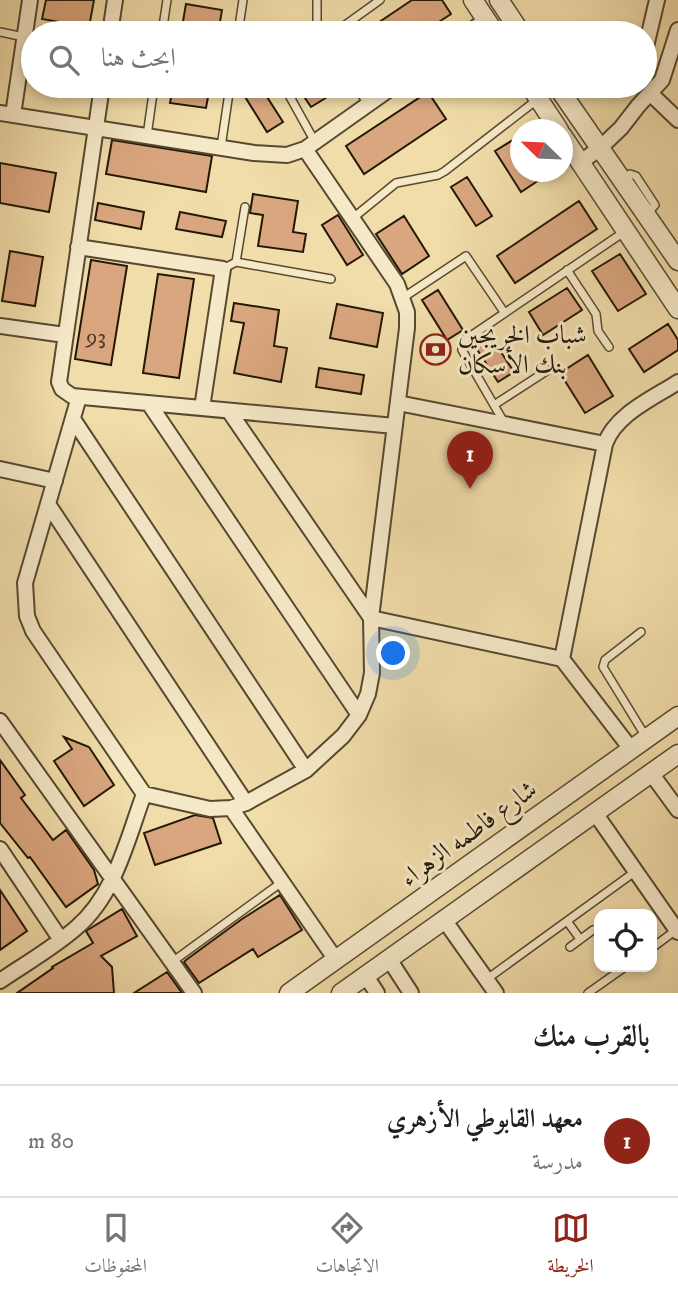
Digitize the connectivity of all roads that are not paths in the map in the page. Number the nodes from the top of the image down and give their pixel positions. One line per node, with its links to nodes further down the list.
1 (30, 0): 10 (street)
2 (115, 0): 11 (street)
3 (167, 0): 12 (lane)
4 (243, 0): 13 (lane)
5 (317, 0): 14 (lane)
6 (380, 0): 15 (lane)
7 (473, 0): 16 (street)
8 (499, 0): 17 (street)
9 (657, 0): 18 (street)
10 (27, 21)
11 (112, 21)
12 (164, 21)
13 (240, 21)
14 (317, 21)
15 (351, 21)
16 (487, 21)
17 (514, 21)
18 (652, 21)
19 (678, 30): 23 (street)
20 (0, 32): 21 (lane)
21 (21, 36)
22 (21, 50): 36 (street)
23 (657, 83)
24 (100, 98): 39 (street)
25 (152, 98): 40 (lane)
26 (228, 98): 42 (lane)
27 (289, 98): 41 (lane)
28 (364, 98): 35 (lane)
29 (377, 98): 35 (street)
30 (527, 98): 47 (lane)
31 (538, 98): 37 (street)
32 (565, 98): 43 (street)
33 (642, 98): 43 (street)
34 (654, 98): 38 (street)
35 (368, 104): 41 (street)
36 (6, 114): 39 (street)
37 (552, 119)
38 (678, 120)
39 (96, 128): 40 (street); 49 (street)
40 (147, 136): 42 (street)
41 (310, 146): 42 (street); 47 (street)
42 (221, 147)
43 (600, 148): 45 (street); 50 (street)
44 (573, 152): 45 (street)
45 (580, 162): 48 (street)
46 (245, 207): 51 (lane)
47 (353, 218): 54 (street)
48 (626, 231): 52 (lane); 55 (street)
49 (78, 247): 51 (street); 58 (street)
50 (678, 261)
51 (229, 265): 53 (lane); 66 (street)
52 (567, 270): 56 (lane); 59 (lane)
53 (331, 279)
54 (404, 297): 56 (lane); 63 (street)
55 (678, 309)
56 (504, 312): 65 (lane)
57 (0, 327): 58 (street)
58 (65, 335): 62 (street)
59 (608, 347)
60 (548, 370): 65 (lane)
61 (678, 382): 71 (street)
62 (79, 397): 64 (street); 68 (street)
63 (398, 403): 69 (street); 70 (street)
64 (150, 405): 66 (street); 78 (street)
65 (494, 405): 69 (lane)
66 (202, 408): 67 (street)
67 (229, 411): 70 (street); 75 (street)
68 (73, 419): 73 (street); 84 (street)
69 (505, 425): 71 (street)
70 (395, 426): 75 (street)
71 (605, 444): 77 (street)
72 (0, 469): 73 (street)
73 (55, 481): 74 (street)
74 (48, 504): 86 (street); 87 (street)
75 (371, 618): 77 (street); 78 (street)
76 (642, 632): 81 (lane)
77 (562, 659): 82 (street)
78 (359, 715): 84 (street)
79 (678, 716): 81 (street, شارع فاطمه الزهراء)
80 (0, 721): 93 (street)
81 (647, 738): 82 (street, شارع فاطمه الزهراء)
82 (631, 749): 104 (street, شارع فاطمه الزهراء)
83 (678, 754): 85 (street)
84 (306, 770): 87 (street)
85 (651, 773): 89 (street); 90 (street)
86 (144, 794): 88 (street); 93 (street)
87 (246, 803): 88 (street)
88 (231, 808): 94 (street)
89 (678, 810)
90 (595, 813): 92 (street); 95 (street)
91 (0, 849): 100 (street)
92 (636, 871): 96 (lane); 98 (street)
93 (113, 879): 100 (street); 105 (street)
94 (282, 882): 104 (street); 105 (lane)
95 (444, 921): 103 (street); 109 (street)
96 (567, 921): 99 (lane); 109 (lane)
97 (593, 930): 99 (lane)
98 (677, 931): 101 (lane)
99 (580, 939): 102 (lane)
100 (61, 940): 107 (street)
101 (657, 945)
102 (570, 947)
103 (389, 959): 108 (street); 114 (street)
104 (336, 960): 111 (street, شارع فاطمه الزهراء)
105 (172, 962): 110 (street)
106 (618, 972): 116 (lane)
107 (2, 975)
108 (366, 976): 112 (street); 113 (street)
109 (486, 979): 115 (street)
110 (194, 993)
111 (289, 993)
112 (341, 993)
113 (377, 993)
114 (411, 993)
115 (496, 993)
116 (589, 993)

